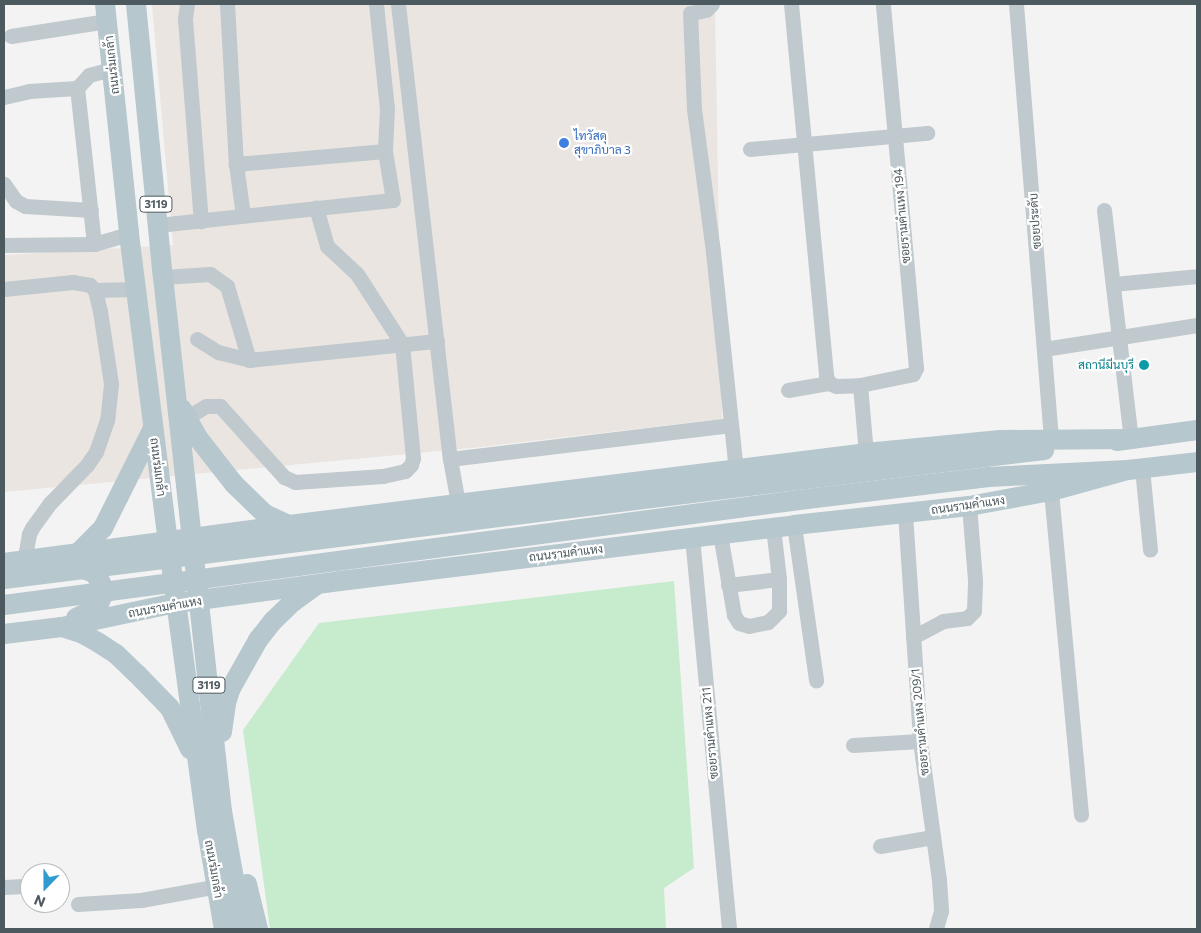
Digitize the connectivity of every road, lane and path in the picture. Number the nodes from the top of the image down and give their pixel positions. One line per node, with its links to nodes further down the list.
1 (136, 4): 27 (main road, ถนนร่มเกล้า / 3119)
2 (187, 4): 26 (street)
3 (227, 4): 20 (street)
4 (376, 4): 19 (street)
5 (398, 4): 40 (street)
6 (712, 4): 48 (street)
7 (791, 4): 17 (street)
8 (883, 4): 16 (street, ซอยรามคำแหง 194)
9 (1016, 4): 42 (street, ซอยประดับ)
10 (106, 12): 11 (street); 12 (main road, ถนนร่มเกล้า / 3119)
11 (11, 36)
12 (112, 69): 13 (street); 28 (main road, ถนนร่มเกล้า / 3119)
13 (77, 88): 14 (street); 23 (street)
14 (4, 97)
15 (927, 133): 16 (street)
16 (895, 135): 17 (street); 45 (street, ซอยรามคำแหง 194)
17 (804, 144): 18 (street); 44 (street)
18 (750, 149)
19 (385, 151): 20 (street); 22 (street)
20 (236, 164): 25 (street)
21 (4, 184): 23 (street)
22 (316, 208): 25 (street); 41 (street)
23 (91, 210): 29 (street)
24 (1104, 210): 33 (street)
25 (242, 216): 26 (street)
26 (202, 221): 27 (street)
27 (158, 225): 32 (main road, ถนนร่มเกล้า / 3119)
28 (130, 234): 29 (street); 35 (main road, ถนนร่มเกล้า / 3119)
29 (94, 244): 30 (street)
30 (4, 245)
31 (1197, 276): 33 (street)
32 (162, 277): 43 (street); 47 (main road, ถนนร่มเกล้า / 3119)
33 (1113, 284): 38 (street)
34 (4, 289): 36 (street)
35 (136, 289): 36 (street); 49 (main road, ถนนร่มเกล้า / 3119)
36 (95, 290): 72 (street)
37 (1197, 325): 38 (street)
38 (1119, 335): 42 (street); 52 (street)
39 (197, 339): 43 (street)
40 (437, 341): 41 (street); 54 (street)
41 (402, 344): 43 (street); 47 (street)
42 (1044, 349): 51 (street, ซอยประดับ)
43 (249, 360)
44 (829, 383): 45 (street, ซอยรามคำแหง 194); 46 (street, ซอยรามคำแหง 194)
45 (860, 385): 53 (street)
46 (788, 390)
47 (182, 410): 63 (main road); 68 (main road, ถนนร่มเกล้า / 3119)
48 (729, 425): 54 (street); 57 (street)
49 (153, 428): 69 (main road, ถนนร่มเกล้า / 3119); 71 (main road)
50 (1197, 430): 52 (main road)
51 (1051, 438): 52 (main road); 53 (main road)
52 (1131, 439): 74 (main road, bridge)
53 (866, 453): 57 (main road)
54 (450, 459): 59 (street)
55 (1197, 462): 56 (main road, ถนนรามคำแหง)
56 (1135, 469): 58 (main road, ถนนรามคำแหง); 70 (street); 81 (main road, ถนนรามคำแหง, bridge)
57 (736, 470): 59 (main road)
58 (1051, 492): 60 (main road, ถนนรามคำแหง); 91 (street)
59 (458, 503): 62 (main road)
60 (969, 506): 61 (main road, ถนนรามคำแหง); 85 (street)
61 (905, 513): 64 (main road, ถนนรามคำแหง); 85 (street, ซอยรามคำแหง 209/1)
62 (337, 519): 63 (main road); 76 (main road)
63 (288, 525): 68 (main road)
64 (794, 525): 65 (main road, ถนนรามคำแหง); 86 (street)
65 (773, 527): 66 (main road, ถนนรามคำแหง); 75 (street)
66 (720, 534): 67 (main road, ถนนรามคำแหง); 78 (street)
67 (692, 537): 76 (main road, ถนนรามคำแหง); 104 (street, ซอยรามคำแหง 211)
68 (192, 538): 69 (main road); 79 (main road, ถนนร่มเกล้า / 3119)
69 (168, 542): 71 (main road); 80 (main road, ถนนร่มเกล้า / 3119)
70 (1150, 550)
71 (76, 555): 72 (main road)
72 (31, 560): 73 (main road); 83 (main road)
73 (4, 563)
74 (4, 579)
75 (779, 579): 78 (street); 78 (street)
76 (340, 581): 77 (main road, ถนนรามคำแหง)
77 (317, 584): 79 (main road, ถนนรามคำแหง); 90 (main road)
78 (728, 585)
79 (200, 601): 80 (main road, ถนนรามคำแหง); 90 (main road, ถนนร่มเกล้า / 3119)
80 (176, 603): 82 (main road, ถนนรามคำแหง); 89 (main road, ถนนร่มเกล้า / 3119)
81 (4, 605)
82 (62, 627): 83 (main road, ถนนรามคำแหง); 89 (main road)
83 (32, 630): 84 (main road, ถนนรามคำแหง)
84 (4, 634)
85 (913, 637): 87 (street, ซอยรามคำแหง 209/1)
86 (816, 680)
87 (920, 741): 88 (street); 94 (street, ซอยรามคำแหง 209/1)
88 (853, 745)
89 (199, 769): 92 (main road, ถนนร่มเกล้า / 3119)
90 (219, 769): 93 (main road, ถนนร่มเกล้า / 3119)
91 (1081, 815)
92 (207, 830): 98 (main road); 101 (main road, ถนนร่มเกล้า / 3119)
93 (226, 836): 102 (main road, ถนนร่มเกล้า / 3119); 103 (main road)
94 (933, 837): 95 (street); 105 (street, ซอยรามคำแหง 209/1)
95 (880, 846)
96 (20, 886): 97 (street)
97 (4, 887)
98 (208, 888): 99 (street); 100 (main road)
99 (78, 904)
100 (210, 929)
101 (224, 929)
102 (243, 929)
103 (258, 929)
104 (729, 929)
105 (936, 929)

